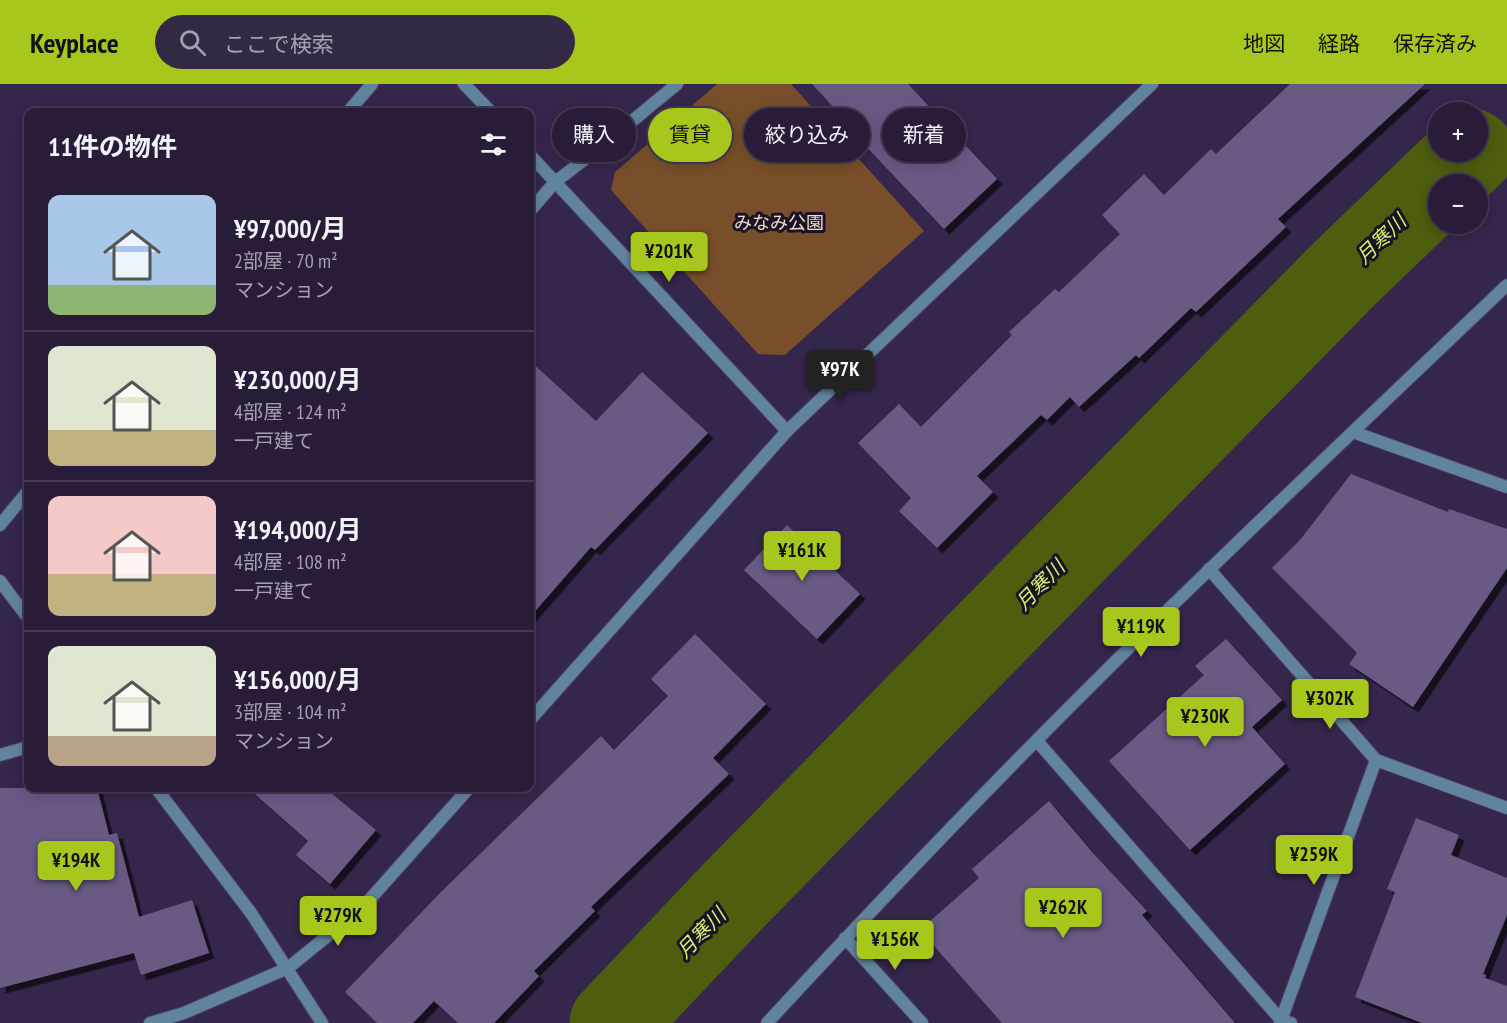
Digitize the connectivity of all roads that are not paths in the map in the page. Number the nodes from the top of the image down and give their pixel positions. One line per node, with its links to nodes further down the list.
1 (372, 84): 5 (street)
2 (464, 84): 6 (street)
3 (677, 84): 8 (street)
4 (1152, 84): 11 (street)
5 (351, 108)
6 (487, 108)
7 (534, 159): 8 (street)
8 (555, 182): 9 (street); 11 (street)
9 (534, 206)
10 (1507, 285): 12 (street)
11 (787, 431): 19 (street)
12 (1353, 432): 13 (street); 16 (street)
13 (1507, 487)
14 (24, 496): 15 (street)
15 (0, 525)
16 (1209, 569): 20 (street); 23 (street)
17 (0, 581): 18 (street)
18 (24, 613)
19 (534, 716)
20 (1037, 741): 27 (street); 29 (street)
21 (24, 748): 22 (street)
22 (0, 754)
23 (1376, 760): 26 (street); 29 (street)
24 (159, 792): 28 (street)
25 (465, 792): 28 (street)
26 (1507, 808)
27 (845, 938): 32 (street); 33 (street)
28 (288, 968): 30 (street); 31 (street)
29 (1284, 1022)
30 (150, 1023)
31 (322, 1023)
32 (767, 1023)
33 (922, 1023)

